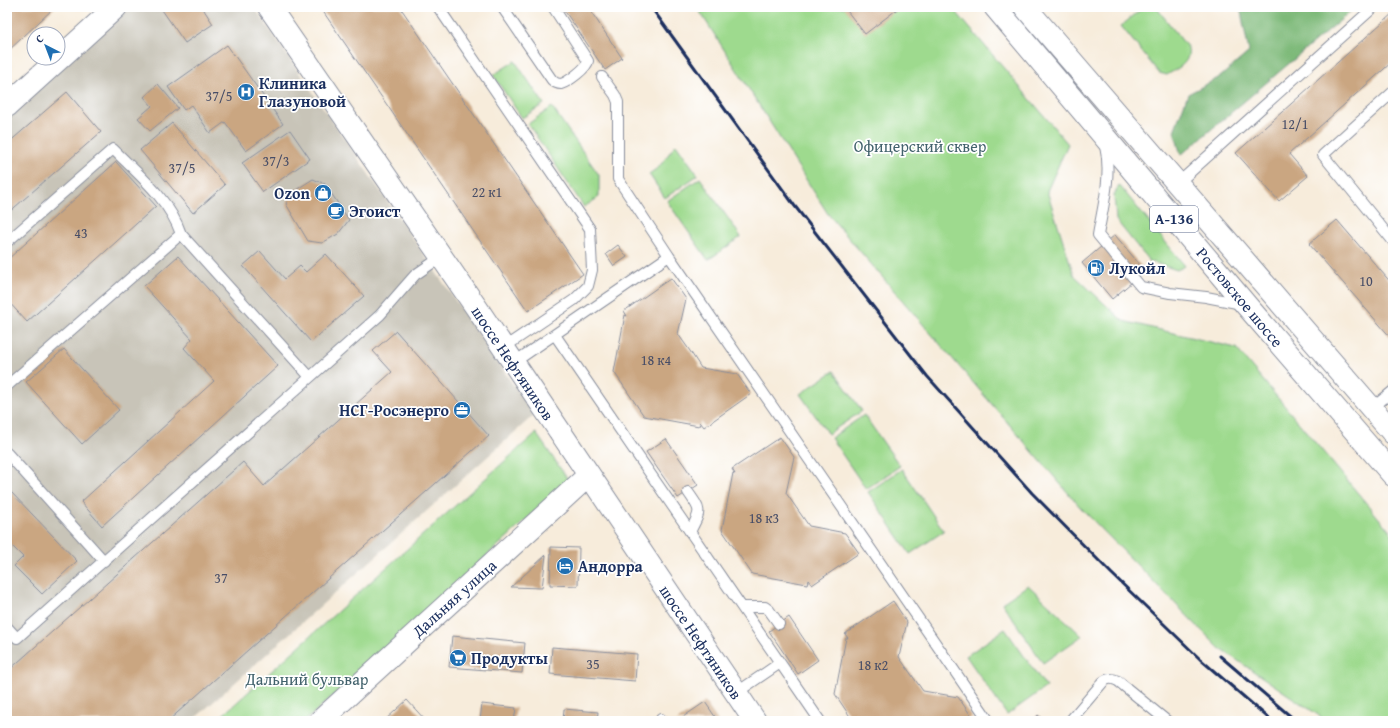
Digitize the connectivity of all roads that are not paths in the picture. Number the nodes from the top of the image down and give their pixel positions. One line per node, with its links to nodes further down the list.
1 (116, 7): 11 (main road)
2 (269, 7): 18 (main road, шоссе Нефтяников)
3 (438, 7): 21 (lane)
4 (502, 7): 5 (lane)
5 (553, 7)
6 (995, 7): 12 (main road, Ростовское шоссе / А-136)
7 (1374, 7): 13 (lane)
8 (1034, 11): 13 (main road, Ростовское шоссе / А-136)
9 (602, 77): 17 (lane)
10 (1393, 92): 15 (lane)
11 (9, 99)
12 (1102, 132): 19 (main road, Ростовское шоссе / А-136); 19 (lane)
13 (1177, 184): 25 (main road, Ростовское шоссе / А-136)
14 (181, 234): 16 (lane); 22 (lane); 23 (lane)
15 (1393, 241)
16 (7, 242)
17 (669, 256): 20 (lane); 41 (lane)
18 (441, 257): 21 (main road, шоссе Нефтяников); 22 (lane)
19 (1247, 306): 29 (main road, Ростовское шоссе / А-136)
20 (555, 335): 21 (lane); 31 (lane)
21 (508, 356): 28 (main road, шоссе Нефтяников)
22 (310, 377): 32 (lane)
23 (7, 386)
24 (1393, 391): 25 (lane)
25 (1372, 409): 26 (main road, Ростовское шоссе / А-136)
26 (1393, 433)
27 (7, 453): 32 (lane)
28 (589, 475): 37 (main road, шоссе Нефтяников); 38 (main road, Дальняя улица)
29 (1393, 475)
30 (688, 492): 31 (lane)
31 (690, 532): 33 (lane)
32 (104, 561): 35 (lane)
33 (742, 607): 34 (lane); 36 (lane)
34 (779, 624)
35 (7, 627)
36 (780, 663): 37 (lane); 40 (lane)
37 (736, 693): 39 (main road, шоссе Нефтяников)
38 (320, 721)
39 (755, 721)
40 (820, 721)
41 (989, 721)
42 (1070, 721): 43 (lane)
43 (1167, 721)

